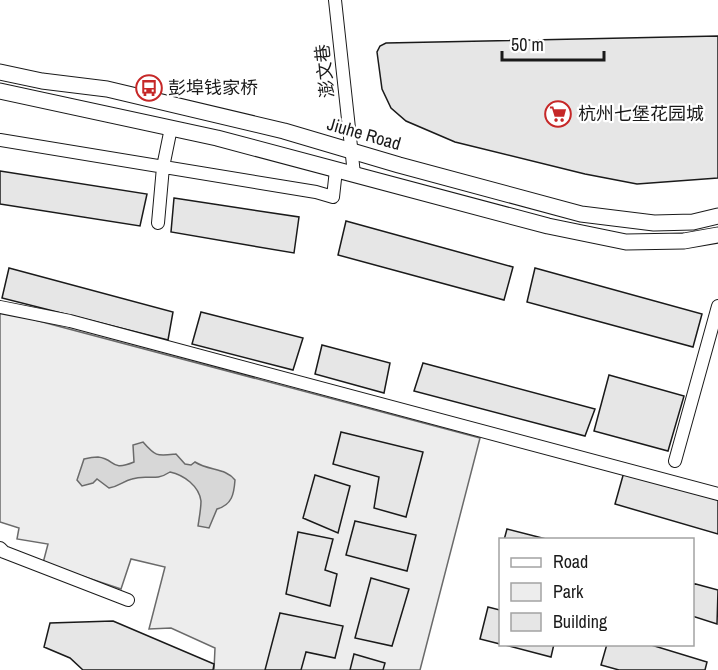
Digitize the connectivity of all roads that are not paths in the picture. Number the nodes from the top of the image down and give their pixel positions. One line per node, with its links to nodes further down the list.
1 (335, 0): 6 (street, 澎文巷)
2 (0, 72): 6 (street, Jiuhe Road)
3 (0, 91): 4 (street)
4 (171, 128): 7 (street); 8 (street)
5 (0, 140): 7 (street)
6 (352, 151): 9 (street, 澎文巷); 10 (street, Jiuhe Road)
7 (163, 167): 8 (street); 11 (street)
8 (336, 170): 9 (street)
9 (354, 174): 12 (street)
10 (718, 216)
11 (159, 224)
12 (718, 235)
13 (718, 306): 15 (street)
14 (0, 307): 16 (street)
15 (675, 461)
16 (718, 494)
17 (0, 548): 18 (street)
18 (128, 600)

